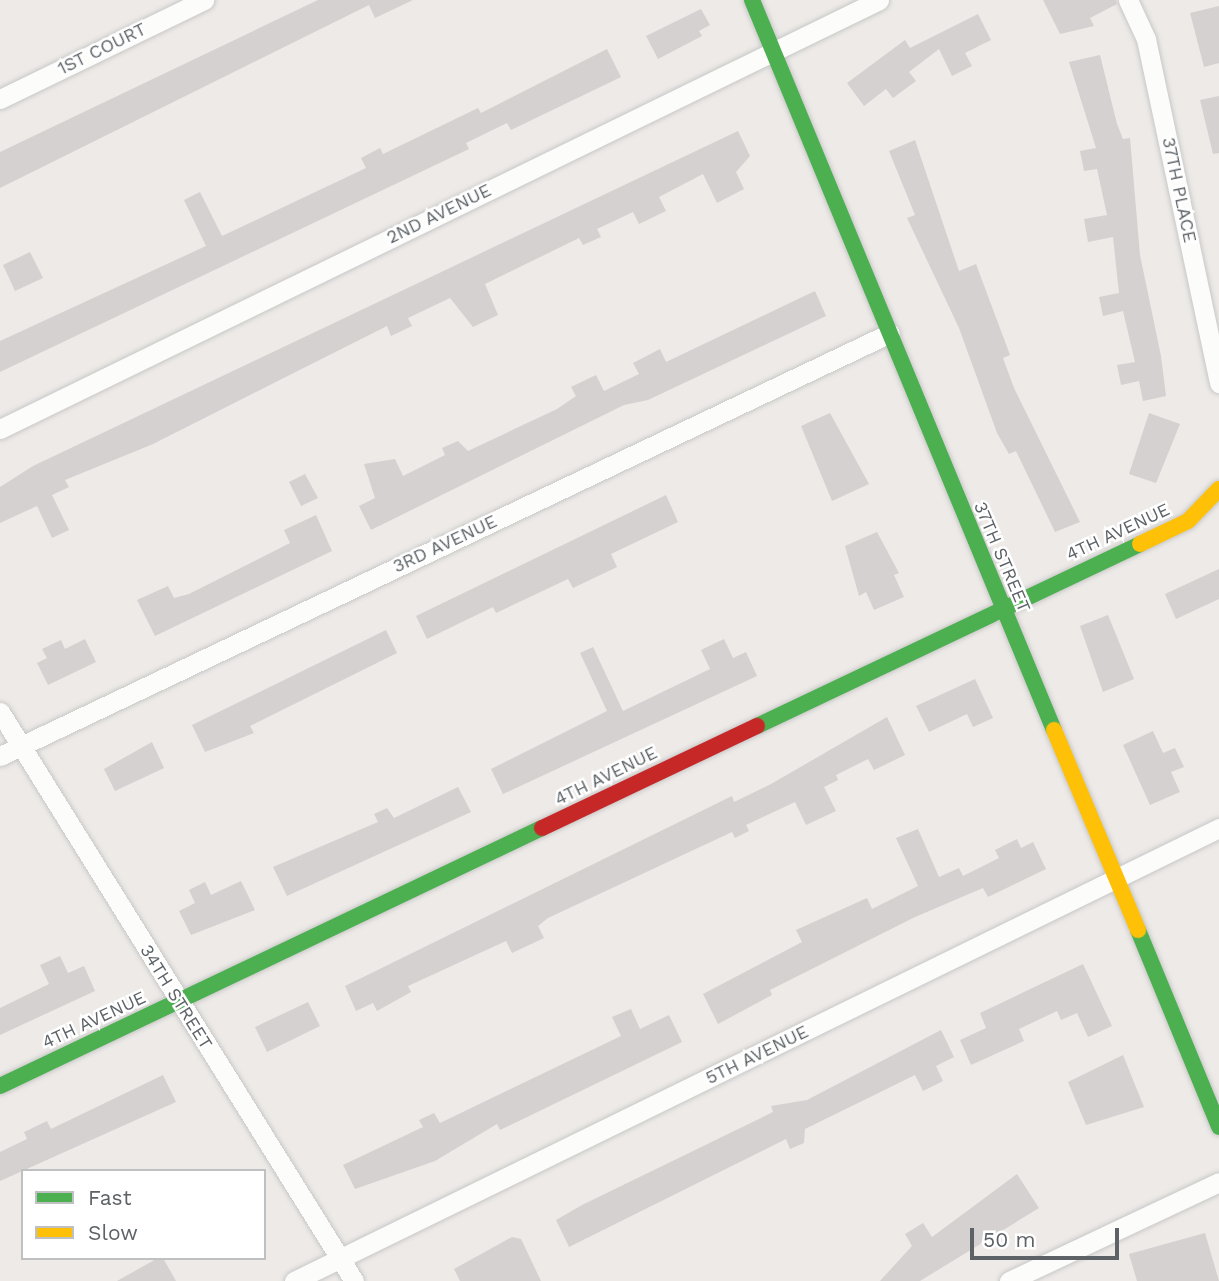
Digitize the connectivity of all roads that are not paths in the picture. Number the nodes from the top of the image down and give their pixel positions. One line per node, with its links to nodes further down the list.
1 (204, 0): 6 (street, 1ST COURT)
2 (752, 0): 5 (street, 37TH STREET)
3 (879, 0): 5 (street, 2ND AVENUE)
4 (1128, 0): 8 (street, 37TH PLACE)
5 (772, 51): 7 (street, 37TH STREET); 9 (street, 2ND AVENUE)
6 (0, 99)
7 (890, 332): 11 (street, 37TH STREET); 13 (street, 3RD AVENUE)
8 (1219, 383)
9 (0, 429)
10 (1219, 489): 11 (street, 4TH AVENUE)
11 (1002, 608): 16 (street, 37TH STREET); 17 (street, 4TH AVENUE)
12 (0, 712): 13 (street, 34TH STREET)
13 (20, 747): 14 (street, 3RD AVENUE); 17 (street, 34TH STREET)
14 (0, 757)
15 (1219, 828): 16 (street, 5TH AVENUE)
16 (1115, 879): 19 (street, 37TH STREET); 21 (street, 5TH AVENUE)
17 (179, 1002): 18 (street, 4TH AVENUE); 21 (street, 34TH STREET)
18 (0, 1086)
19 (1219, 1127)
20 (1219, 1182): 24 (street)
21 (339, 1259): 22 (street, 5TH AVENUE); 23 (street, 34TH STREET)
22 (294, 1281)
23 (354, 1281)
24 (1009, 1281)

